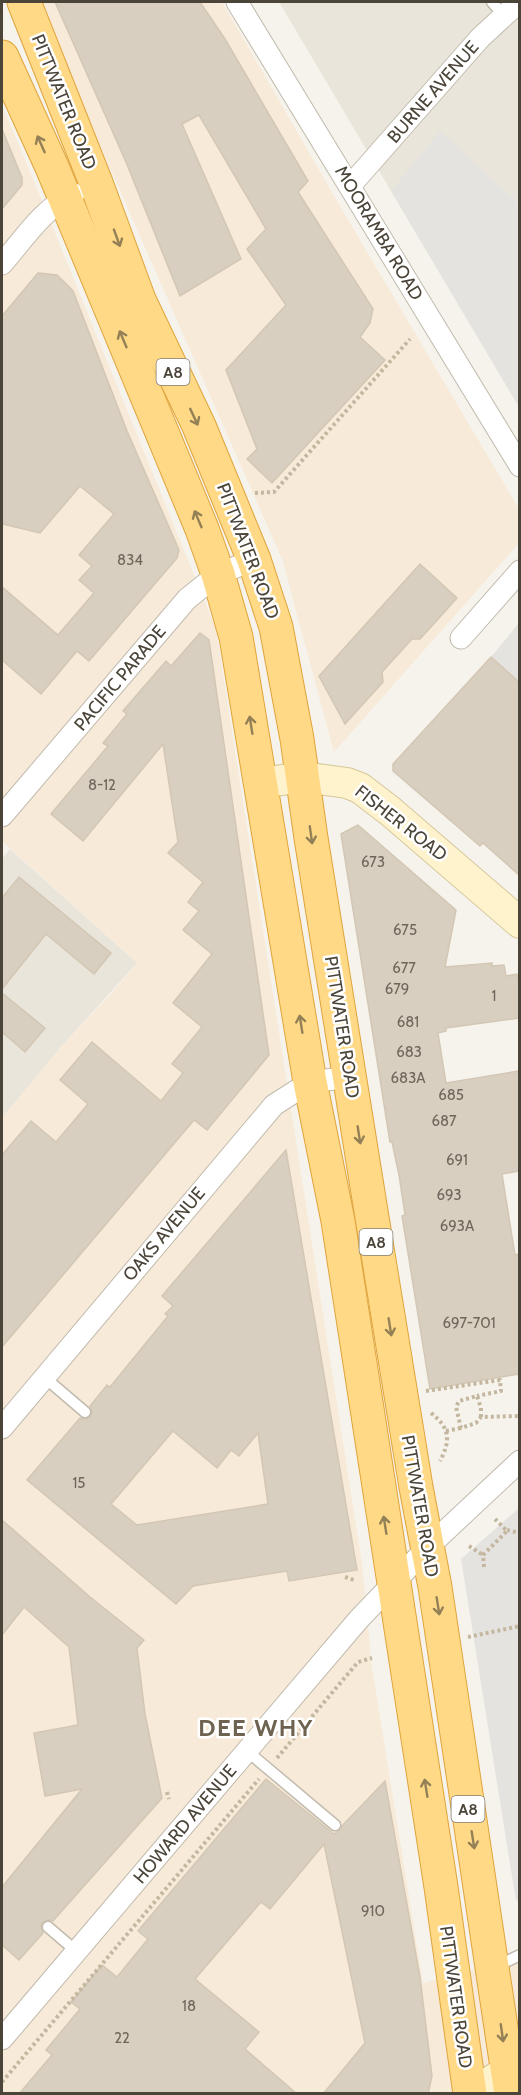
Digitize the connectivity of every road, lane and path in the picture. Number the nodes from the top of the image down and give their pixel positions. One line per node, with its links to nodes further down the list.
1 (24, 2): 5 (highway, PITTWATER ROAD / A8)
2 (237, 2): 6 (street, MOORAMBA ROAD)
3 (505, 6): 6 (street, BURNE AVENUE)
4 (2, 57): 7 (highway, PITTWATER ROAD / A8, one-way to 4)
5 (96, 183): 7 (street); 12 (highway, PITTWATER ROAD / A8, one-way to 12)
6 (350, 186): 10 (street, MOORAMBA ROAD)
7 (64, 198): 8 (street); 14 (highway, PITTWATER ROAD / A8, one-way to 7)
8 (2, 264)
9 (410, 339): 11 (path)
10 (519, 466)
11 (251, 493)
12 (254, 560): 14 (street, PACIFIC PARADE); 16 (highway, PITTWATER ROAD / A8)
13 (519, 571): 15 (street)
14 (218, 574): 17 (highway, PITTWATER ROAD / A8, one-way to 14); 18 (street, PACIFIC PARADE)
15 (461, 638)
16 (303, 777): 17 (main road, FISHER ROAD); 19 (main road, FISHER ROAD); 20 (highway, PITTWATER ROAD / A8, one-way to 20)
17 (261, 783): 21 (highway, PITTWATER ROAD / A8, one-way to 17)
18 (2, 816)
19 (519, 923)
20 (350, 1077): 21 (street, OAKS AVENUE); 38 (highway, PITTWATER ROAD / A8, one-way to 38)
21 (310, 1082): 22 (street, OAKS AVENUE); 43 (highway, PITTWATER ROAD / A8, one-way to 21)
22 (44, 1377): 26 (lane); 29 (street, OAKS AVENUE)
23 (422, 1392): 24 (path)
24 (477, 1396): 28 (path); 30 (path)
25 (429, 1411): 31 (path)
26 (85, 1412)
27 (519, 1416): 28 (path)
28 (481, 1417): 30 (path)
29 (2, 1428)
30 (461, 1428): 31 (path)
31 (446, 1431): 33 (path)
32 (519, 1461): 38 (street, HOWARD AVENUE)
33 (435, 1470)
34 (495, 1519): 35 (path)
35 (507, 1530): 36 (path); 39 (path)
36 (519, 1533)
37 (469, 1546): 39 (path)
38 (427, 1548): 43 (street, HOWARD AVENUE); 57 (highway, PITTWATER ROAD / A8, one-way to 57)
39 (483, 1556): 40 (path)
40 (484, 1567)
41 (345, 1577): 42 (path)
42 (354, 1580)
43 (393, 1583): 49 (street, HOWARD AVENUE); 61 (highway, PITTWATER ROAD / A8, one-way to 43)
44 (519, 1626): 45 (path)
45 (465, 1638)
46 (372, 1658): 50 (path)
47 (227, 1731): 48 (path)
48 (217, 1732)
49 (247, 1751): 54 (lane); 56 (street, HOWARD AVENUE)
50 (276, 1760)
51 (261, 1777): 60 (path)
52 (166, 1792): 53 (path)
53 (169, 1799)
54 (335, 1825)
55 (48, 1927): 56 (lane)
56 (76, 1951): 58 (street, HOWARD AVENUE)
57 (506, 1962): 59 (highway, PITTWATER ROAD / A8, one-way to 59)
58 (2, 2039)
59 (513, 2076): 61 (main road)
60 (2, 2082)
61 (471, 2094)

